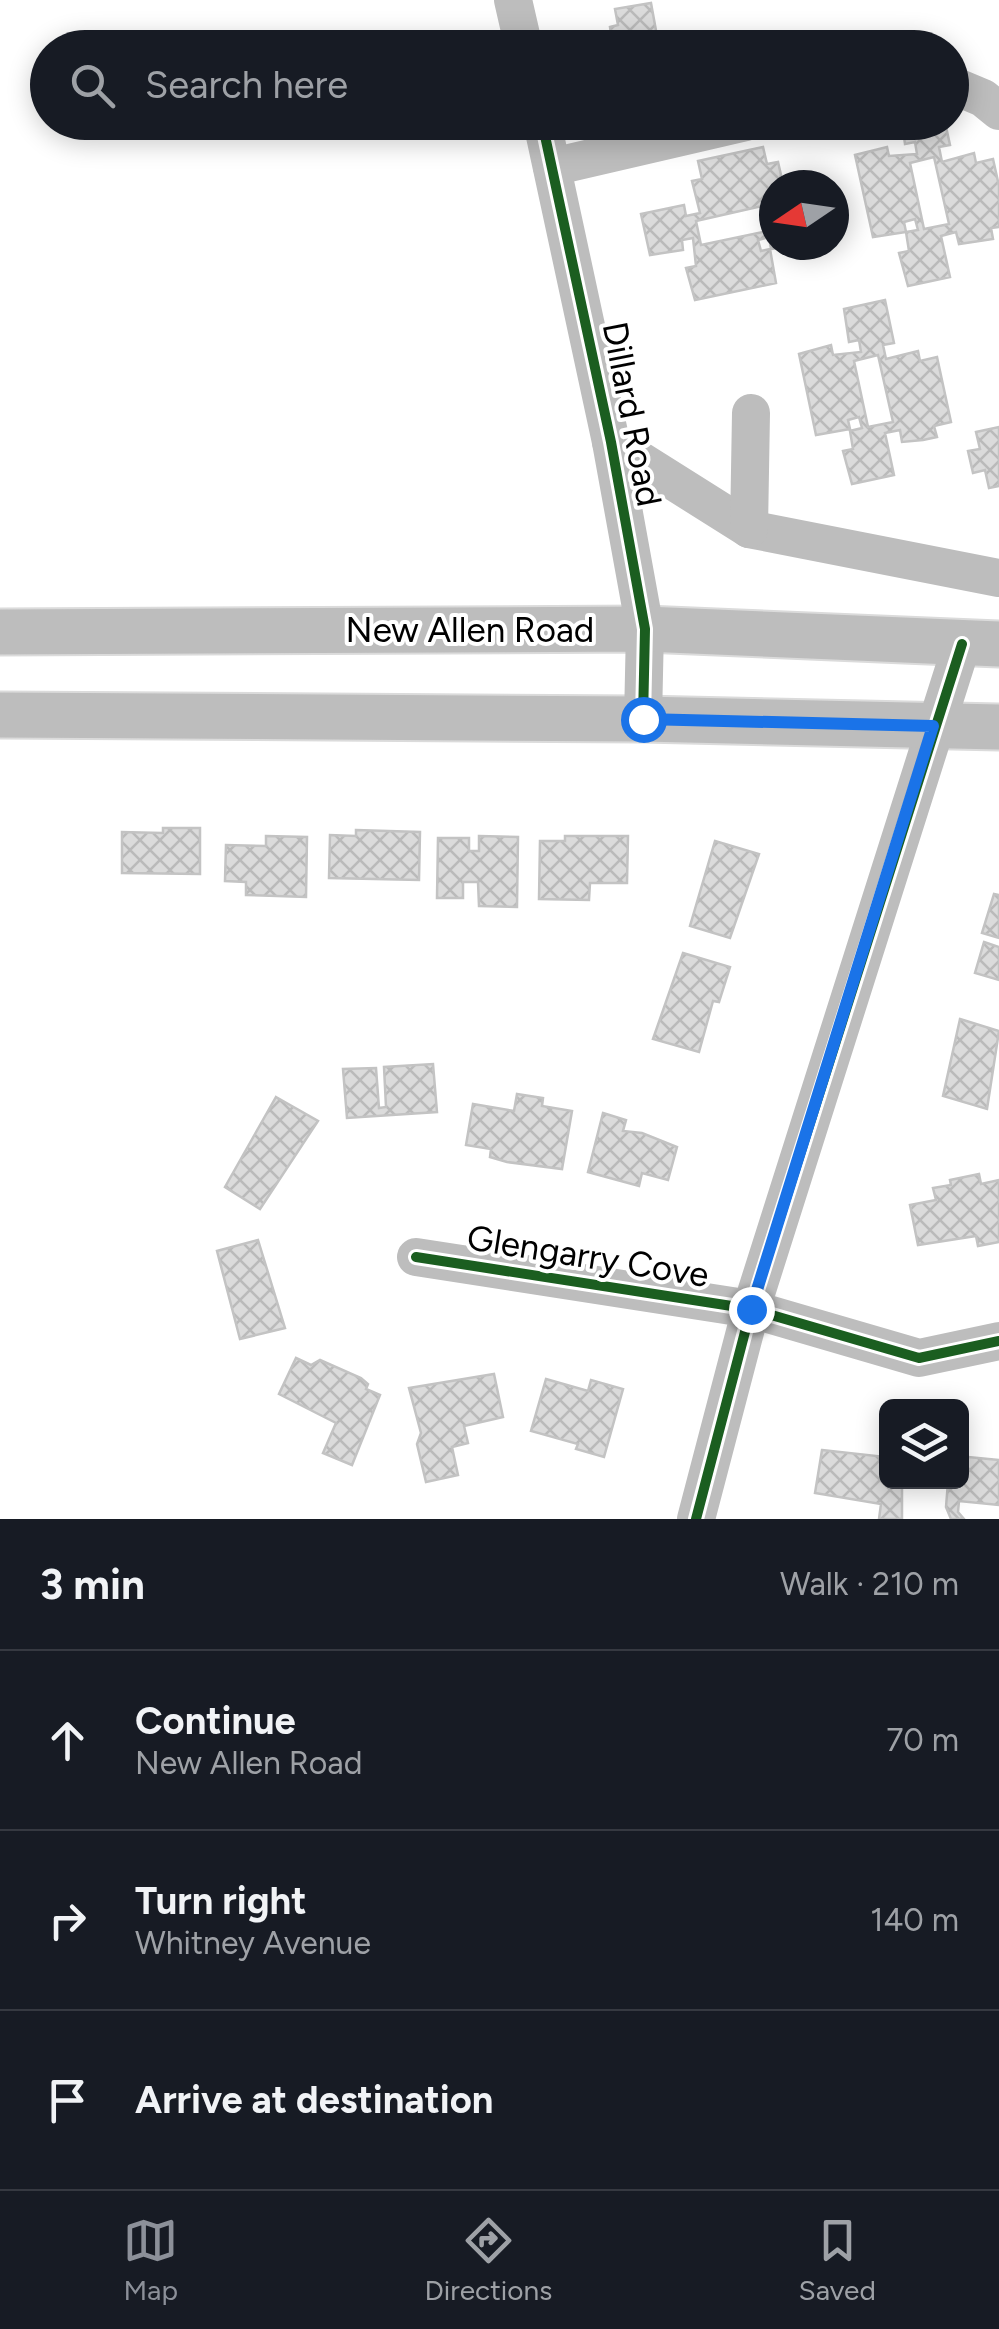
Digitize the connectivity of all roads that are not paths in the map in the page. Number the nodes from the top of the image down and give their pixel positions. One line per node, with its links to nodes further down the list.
1 (513, 0): 2 (street)
2 (520, 30)
3 (969, 92): 4 (street)
4 (999, 112)
5 (546, 140): 7 (street, Dillard Road)
6 (668, 140): 7 (street)
7 (552, 167): 9 (street, Dillard Road)
8 (751, 413): 10 (street)
9 (611, 442): 10 (street); 12 (street, Dillard Road)
10 (749, 529): 11 (street)
11 (999, 578)
12 (644, 629): 13 (main road, New Allen Road); 14 (main road, New Allen Road); 16 (street, Dillard Road)
13 (0, 632)
14 (981, 644): 17 (street)
15 (0, 715): 16 (main road)
16 (643, 719): 17 (main road)
17 (933, 726): 18 (main road); 20 (street)
18 (999, 727)
19 (416, 1257): 20 (street, Glengarry Cove)
20 (751, 1309): 21 (street, Glengarry Cove); 22 (street)
21 (999, 1341)
22 (696, 1519)

